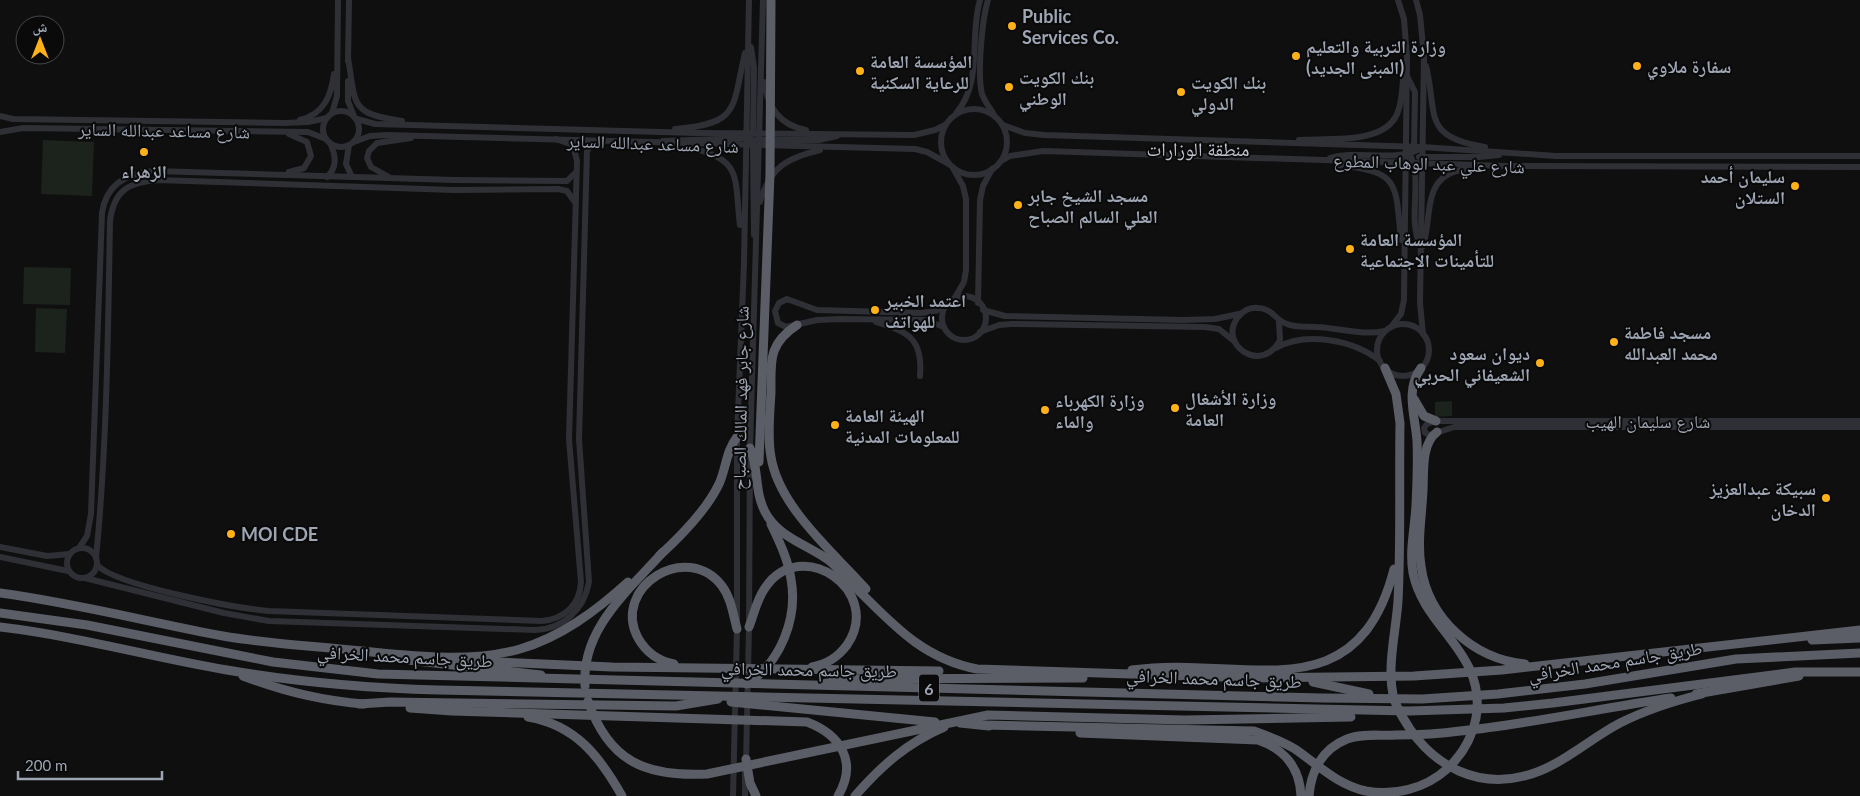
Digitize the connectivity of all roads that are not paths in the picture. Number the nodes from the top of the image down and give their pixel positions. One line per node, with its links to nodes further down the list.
1 (338, 0): 2 (street); 15 (street)
2 (350, 0): 16 (street)
3 (749, 0): 11 (street)
4 (763, 0): 17 (street, شارع جابر فهد المالك الصباح)
5 (772, 0): 104 (highway)
6 (980, 0): 10 (street)
7 (988, 0): 12 (street)
8 (1398, 0): 13 (street)
9 (1416, 0): 14 (street)
10 (976, 20): 12 (street); 21 (street)
11 (748, 39): 28 (street); 35 (street)
12 (983, 42): 22 (street)
13 (1407, 57): 18 (street); 40 (street)
14 (1424, 57): 43 (street); 46 (street)
15 (337, 61): 16 (street); 20 (street); 24 (street)
16 (348, 61): 23 (street); 25 (street)
17 (762, 71): 31 (street); 35 (street, شارع جابر فهد المالك الصباح)
18 (1407, 76): 42 (street); 47 (street)
19 (0, 116): 24 (street, شارع مساعد عبدالله الساير)
20 (329, 116): 23 (street); 24 (street, شارع مساعد عبدالله الساير); 37 (street)
21 (953, 116): 22 (street); 26 (street)
22 (995, 116): 27 (street)
23 (355, 117): 25 (street, شارع مساعد عبدالله الساير); 38 (street)
24 (284, 123)
25 (428, 125): 28 (street, شارع مساعد عبدالله الساير)
26 (945, 125): 32 (street, شارع مساعد عبدالله الساير); 55 (street)
27 (1003, 125): 40 (street, شارع علي عبد الوهاب المطوع); 52 (street)
28 (651, 131): 35 (street, شارع مساعد عبدالله الساير)
29 (0, 132): 30 (street, شارع مساعد عبدالله الساير)
30 (284, 132): 37 (street, شارع مساعد عبدالله الساير); 61 (street)
31 (822, 134): 32 (street, شارع مساعد عبدالله الساير); 35 (street, شارع مساعد عبدالله الساير)
32 (840, 134): 35 (street)
33 (417, 136): 34 (street, شارع مساعد عبدالله الساير); 38 (street, شارع مساعد عبدالله الساير); 64 (street)
34 (556, 139): 36 (street, شارع مساعد عبدالله الساير); 51 (street)
35 (753, 139): 39 (street); 41 (street, شارع مساعد عبدالله الساير); 44 (street, شارع مساعد عبدالله الساير); 69 (street, شارع جابر فهد المالك الصباح); 72 (street, شارع جابر فهد المالك الصباح); 73 (street)
36 (600, 140): 39 (street, شارع مساعد عبدالله الساير); 53 (street)
37 (328, 141): 38 (street); 62 (street)
38 (352, 143): 63 (street)
39 (649, 143): 41 (street, شارع مساعد عبدالله الساير)
40 (1270, 143): 42 (street, شارع علي عبد الوهاب المطوع)
41 (676, 145): 72 (street)
42 (1405, 147): 47 (street)
43 (1422, 147): 45 (street, شارع علي عبد الوهاب المطوع); 47 (street, شارع علي عبد الوهاب المطوع)
44 (828, 148): 55 (street, شارع مساعد عبدالله الساير); 69 (street)
45 (1505, 153): 46 (street, شارع علي عبد الوهاب المطوع); 47 (street)
46 (1525, 155): 48 (street, شارع علي عبد الوهاب المطوع)
47 (1415, 156): 50 (street); 54 (street); 54 (street, شارع علي عبد الوهاب المطوع); 56 (street, شارع علي عبد الوهاب المطوع); 74 (street)
48 (1860, 156)
49 (1274, 159): 50 (street, شارع علي عبد الوهاب المطوع); 52 (street, شارع علي عبد الوهاب المطوع); 75 (street)
50 (1324, 160): 54 (street, شارع علي عبد الوهاب المطوع)
51 (577, 161): 53 (street); 59 (street)
52 (1001, 161): 58 (street)
53 (586, 162): 91 (street)
54 (1405, 164): 75 (street)
55 (951, 166): 58 (street); 78 (street)
56 (1506, 166): 57 (street, شارع علي عبد الوهاب المطوع); 74 (street)
57 (1860, 166)
58 (992, 169): 79 (street)
59 (576, 171): 65 (street); 68 (street)
60 (247, 174): 61 (street); 66 (street); 70 (street)
61 (277, 175): 62 (street)
62 (327, 177): 63 (street)
63 (352, 177): 64 (street)
64 (400, 178): 65 (street)
65 (455, 180): 67 (street)
66 (247, 183): 67 (street); 71 (street)
67 (454, 190): 68 (street)
68 (574, 201): 90 (street)
69 (757, 210): 73 (street, شارع جابر فهد المالك الصباح)
70 (102, 213): 71 (street); 76 (street)
71 (111, 214): 77 (street)
72 (743, 240): 103 (street, شارع جابر فهد المالك الصباح)
73 (756, 249): 105 (street, شارع جابر فهد المالك الصباح)
74 (1421, 250): 89 (street)
75 (1404, 273): 86 (street)
76 (100, 276): 77 (street); 111 (street)
77 (109, 277): 116 (street)
78 (952, 301): 79 (street); 84 (street); 85 (street)
79 (978, 302): 80 (street)
80 (983, 310): 81 (street); 88 (street)
81 (1241, 314): 83 (street); 92 (street)
82 (870, 320): 84 (street); 85 (street); 96 (street)
83 (1280, 322): 87 (street); 93 (street)
84 (796, 325): 122 (highway)
85 (944, 327): 88 (street)
86 (1391, 327): 87 (street); 89 (street)
87 (1385, 331): 94 (street)
88 (980, 332): 92 (street)
89 (1423, 334): 95 (street)
90 (572, 340): 91 (street); 107 (street)
91 (582, 340): 108 (street)
92 (1235, 342): 93 (street)
93 (1273, 350): 94 (street)
94 (1382, 365): 95 (street); 115 (highway)
95 (1421, 368): 97 (highway)
96 (920, 376)
97 (1412, 395): 98 (highway); 106 (highway)
98 (1436, 421): 100 (street, شارع سليمان الهيب); 102 (street)
99 (1860, 421): 100 (street, شارع سليمان الهيب)
100 (1810, 424): 101 (street, شارع سليمان الهيب); 102 (street, شارع سليمان الهيب)
101 (1860, 427)
102 (1437, 432): 109 (highway)
103 (737, 437): 112 (highway); 125 (street, شارع جابر فهد المالك الصباح)
104 (759, 437): 120 (highway); 147 (highway)
105 (750, 448): 120 (highway); 124 (street, شارع جابر فهد المالك الصباح)
106 (1417, 462): 109 (highway); 151 (highway)
107 (573, 494): 108 (street); 116 (street)
108 (583, 494): 118 (street)
109 (1422, 504): 132 (highway)
110 (0, 547): 113 (street)
111 (79, 548): 113 (street); 116 (street)
112 (663, 552): 131 (highway); 150 (highway)
113 (70, 554): 117 (street)
114 (0, 557): 117 (street)
115 (1398, 557): 140 (highway); 144 (highway)
116 (96, 561): 118 (street)
117 (68, 571): 118 (street)
118 (85, 578)
119 (0, 593): 129 (highway)
120 (864, 594): 122 (highway)
121 (0, 613): 142 (highway, طريق جاسم محمد الخرافي / 6)
122 (883, 614): 136 (highway)
123 (0, 627): 134 (highway, طريق جاسم محمد الخرافي / 6)
124 (749, 627): 135 (highway); 152 (street, شارع جابر فهد المالك الصباح)
125 (737, 628): 133 (highway); 154 (street, شارع جابر فهد المالك الصباح)
126 (1860, 630): 127 (highway)
127 (1796, 638): 128 (highway); 132 (highway)
128 (1860, 638)
129 (349, 650): 131 (highway); 142 (highway)
130 (1860, 653): 146 (highway, طريق جاسم محمد الخرافي / 6)
131 (402, 655): 133 (highway)
132 (1545, 664): 141 (highway)
133 (689, 667): 135 (highway)
134 (227, 670): 145 (highway, طريق جاسم محمد الخرافي / 6); 147 (highway)
135 (797, 670): 137 (highway)
136 (992, 670): 137 (highway); 141 (highway)
137 (889, 671): 140 (highway)
138 (1817, 672): 139 (highway, طريق جاسم محمد الخرافي / 6); 144 (highway); 148 (highway, طريق جاسم محمد الخرافي / 6)
139 (1860, 672)
140 (935, 677): 143 (highway)
141 (1286, 678): 146 (highway)
142 (561, 680): 143 (highway, طريق جاسم محمد الخرافي / 6)
143 (822, 686): 146 (highway, طريق جاسم محمد الخرافي / 6)
144 (1702, 694): 160 (highway)
145 (666, 695): 148 (highway, طريق جاسم محمد الخرافي / 6); 151 (highway)
146 (1422, 700)
147 (359, 704): 149 (highway)
148 (1409, 712): 150 (highway)
149 (498, 713): 153 (highway); 157 (highway)
150 (969, 719): 158 (highway)
151 (984, 726): 159 (highway)
152 (746, 759): 155 (street, شارع جابر فهد المالك الصباح); 156 (highway)
153 (622, 796)
154 (733, 796)
155 (745, 796)
156 (756, 796)
157 (838, 796)
158 (855, 796)
159 (1301, 796)
160 (1309, 796)

